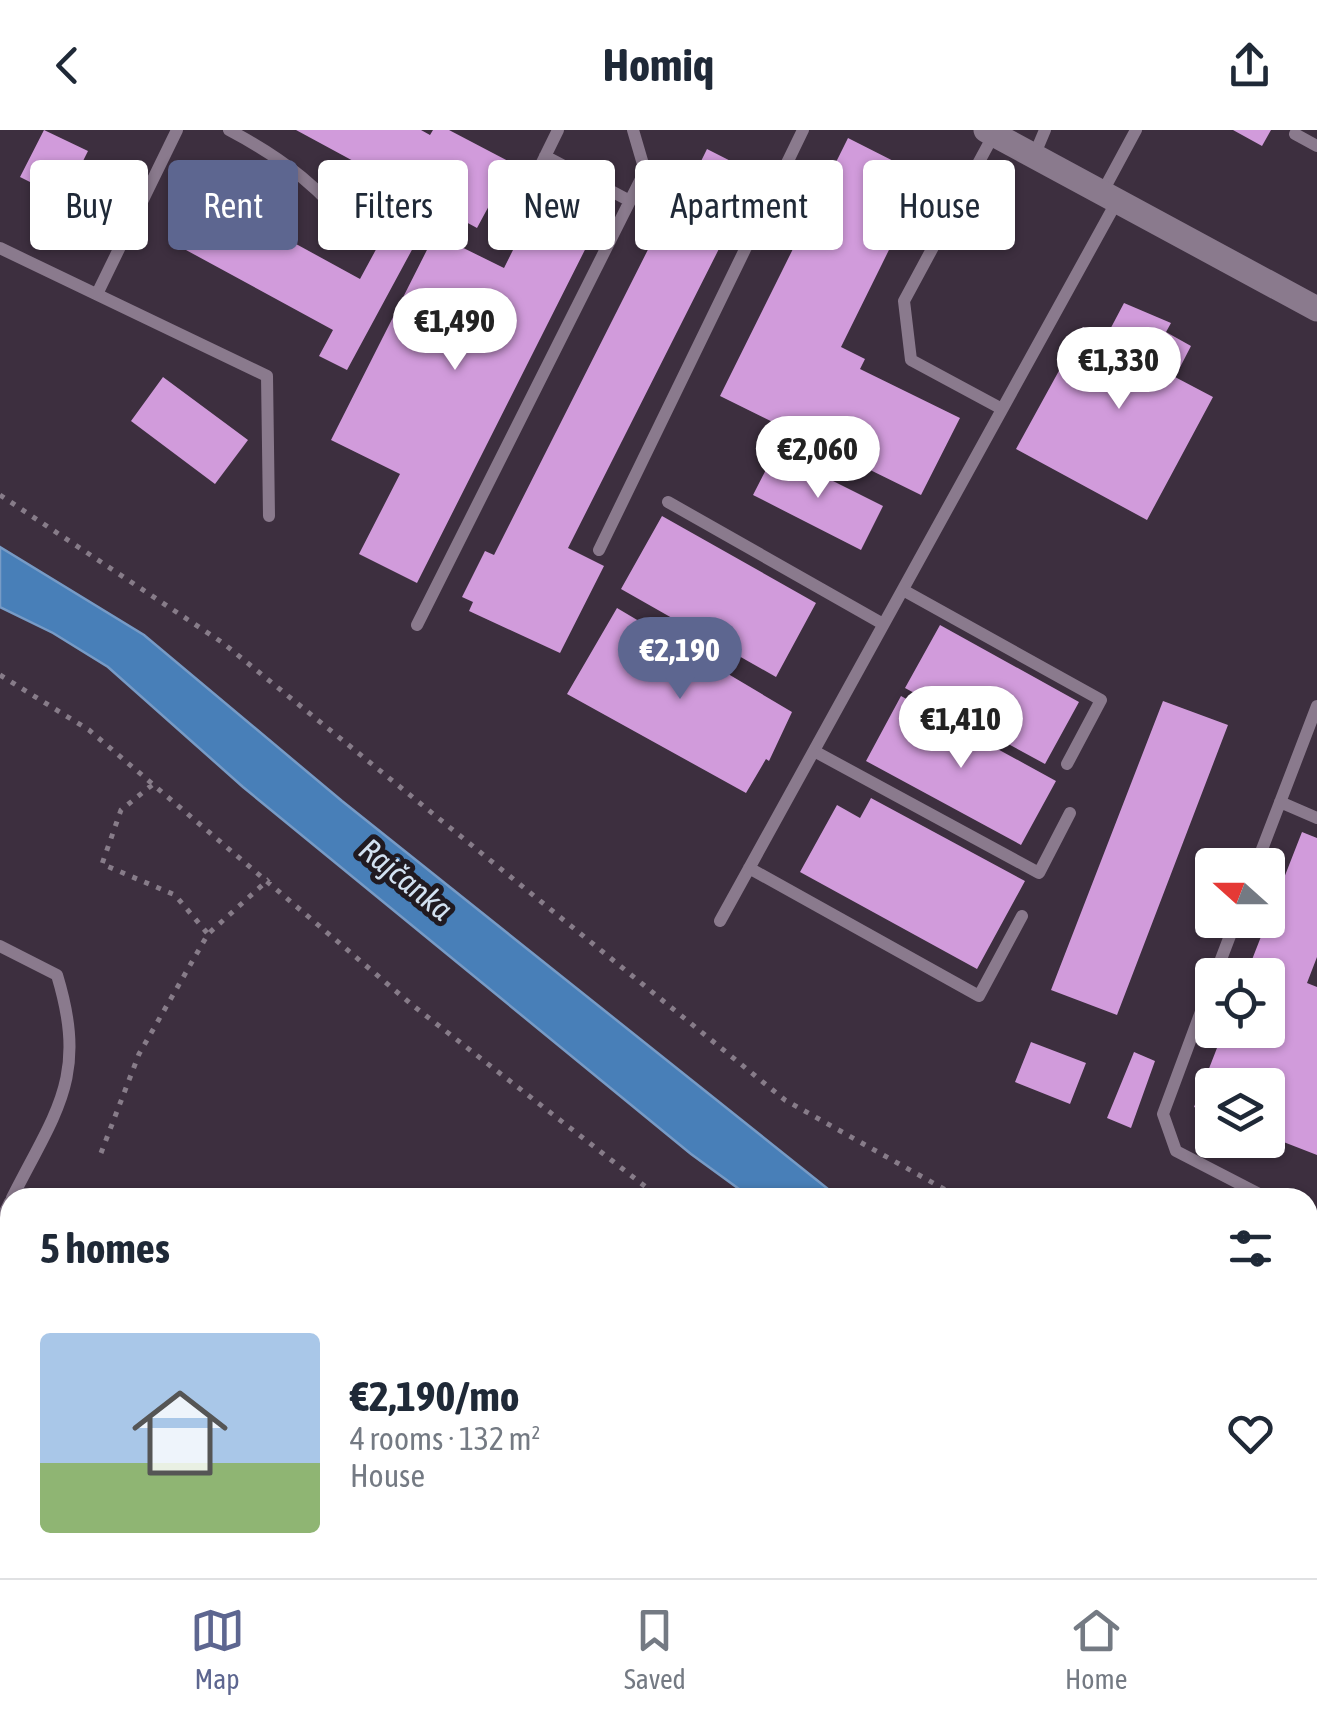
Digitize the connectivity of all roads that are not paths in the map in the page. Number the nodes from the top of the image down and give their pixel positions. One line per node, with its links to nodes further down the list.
1 (176, 130): 18 (lane)
2 (229, 130): 14 (lane)
3 (558, 130): 11 (lane)
4 (633, 130): 16 (lane)
5 (803, 130): 23 (lane)
6 (1045, 130): 12 (lane)
7 (1136, 130): 15 (lane)
8 (990, 132): 12 (street); 20 (lane)
9 (1295, 134): 10 (lane)
10 (1317, 146)
11 (546, 156): 13 (lane); 16 (lane)
12 (1034, 156): 15 (street)
13 (544, 160)
14 (318, 189)
15 (1109, 197): 19 (street); 20 (lane)
16 (630, 200): 25 (lane)
17 (0, 248): 18 (lane)
18 (97, 294): 22 (lane)
19 (1317, 309)
20 (1002, 409): 24 (lane)
21 (668, 502): 26 (lane)
22 (269, 516)
23 (599, 550)
24 (903, 590): 26 (lane); 29 (lane)
25 (418, 624)
26 (883, 624): 28 (lane)
27 (1317, 706): 30 (lane)
28 (814, 750): 31 (lane); 34 (lane)
29 (1067, 764)
30 (1280, 802): 32 (lane); 33 (lane)
31 (1070, 813)
32 (1317, 818)
33 (1262, 848)
34 (749, 868): 35 (lane); 36 (lane)
35 (1022, 916)
36 (720, 921)
37 (0, 946): 39 (lane)
38 (1195, 1028): 40 (lane)
39 (17, 1188)
40 (1248, 1188)

